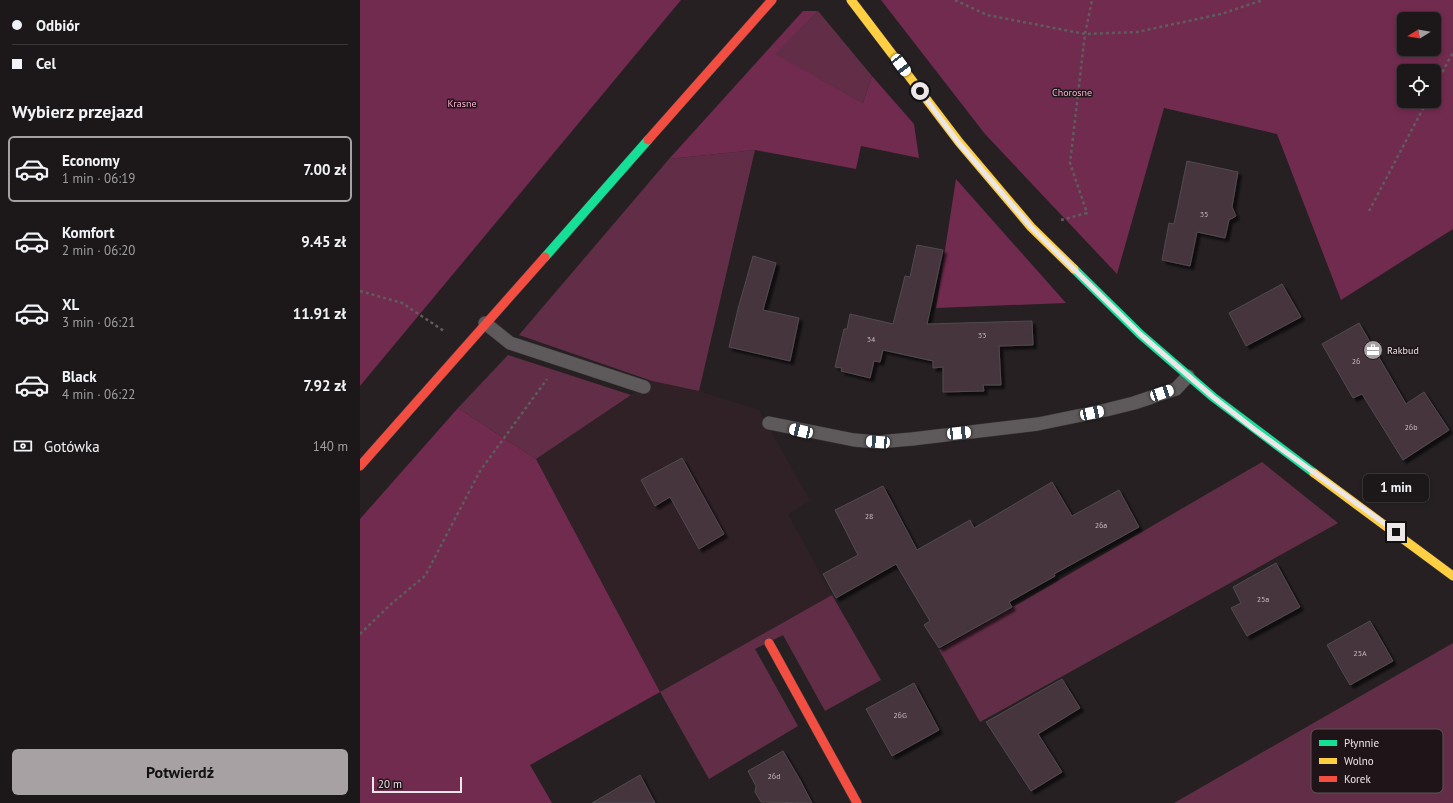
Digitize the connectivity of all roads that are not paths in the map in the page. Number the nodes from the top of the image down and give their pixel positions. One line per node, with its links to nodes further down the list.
1 (772, 0): 3 (street)
2 (851, 0): 4 (street)
3 (485, 324): 5 (lane); 7 (street)
4 (1188, 376): 6 (lane); 8 (street)
5 (644, 387)
6 (769, 423)
7 (360, 466)
8 (1453, 576)
9 (769, 643): 10 (street)
10 (857, 803)

